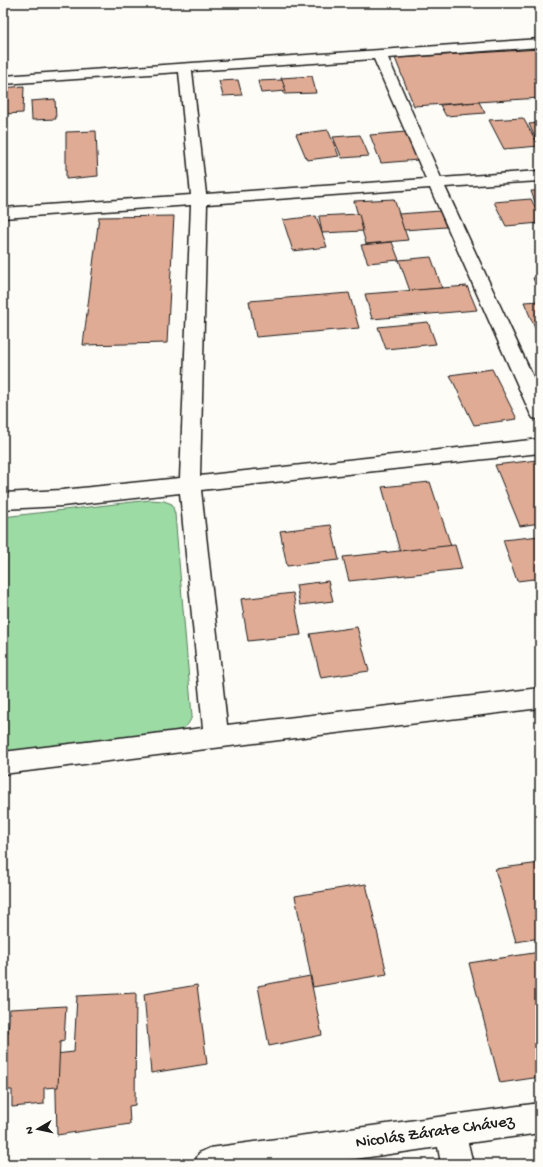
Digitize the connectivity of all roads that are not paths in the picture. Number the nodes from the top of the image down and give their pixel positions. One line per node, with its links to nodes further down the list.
1 (540, 43): 2 (street)
2 (379, 53): 3 (street); 6 (street)
3 (185, 67): 4 (street); 7 (street)
4 (3, 80)
5 (540, 176): 6 (street)
6 (435, 183): 7 (street); 9 (street)
7 (199, 199): 8 (street); 11 (street)
8 (3, 213)
9 (540, 413)
10 (540, 446): 11 (street)
11 (190, 485): 12 (street); 14 (street)
12 (3, 501)
13 (540, 698): 14 (street)
14 (216, 738): 15 (street)
15 (3, 763)
16 (540, 1118): 17 (street, Nicolás Zárate Chávez)
17 (450, 1131): 18 (street, Nicolás Zárate Chávez); 19 (street)
18 (210, 1164)
19 (457, 1164)

